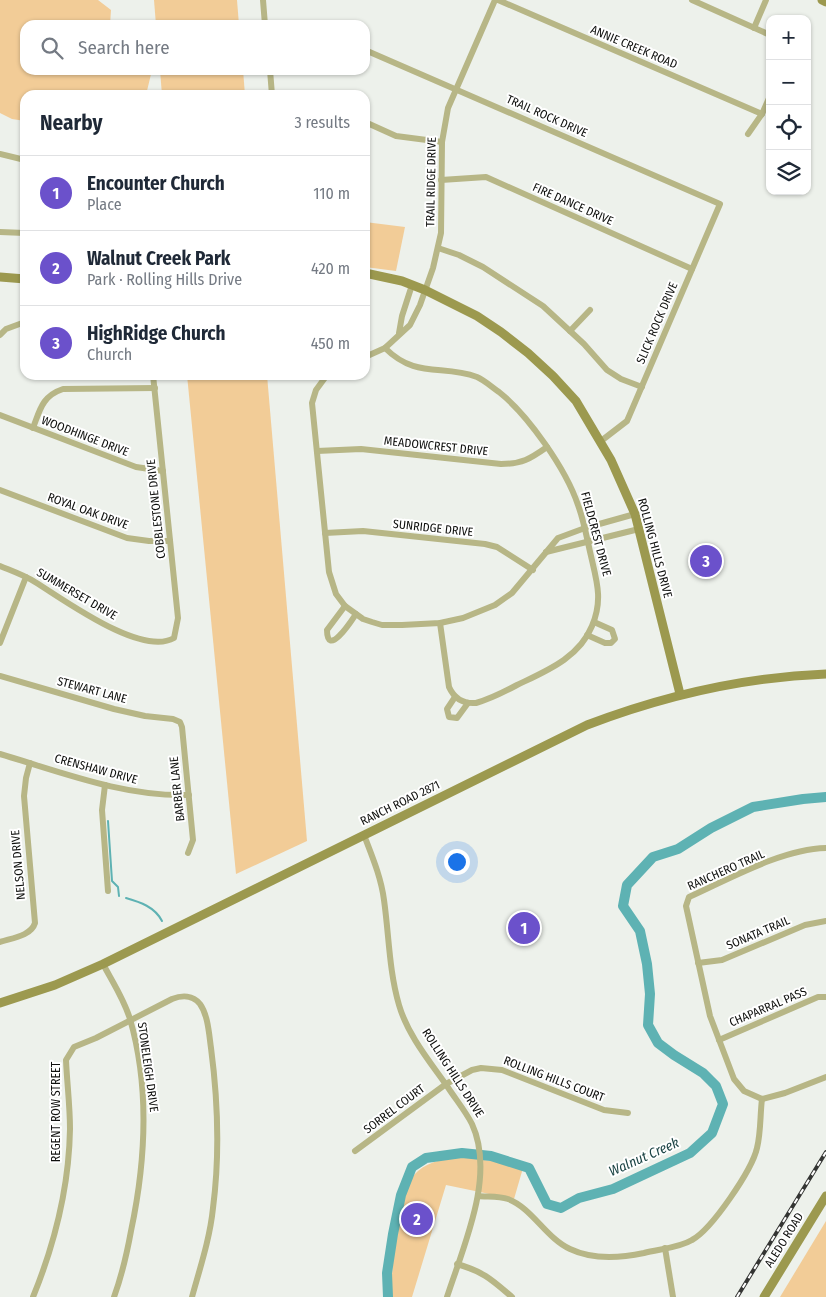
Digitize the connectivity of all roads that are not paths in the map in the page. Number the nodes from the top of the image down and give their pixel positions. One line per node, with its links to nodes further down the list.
1 (263, 0): 7 (street)
2 (496, 0): 12 (street, TRAIL RIDGE DRIVE); 15 (street, ANNIE CREEK ROAD)
3 (692, 0): 8 (street)
4 (766, 0): 8 (street)
5 (822, 0): 6 (main road)
6 (826, 2)
7 (265, 20)
8 (754, 28): 9 (street)
9 (766, 32)
10 (370, 52): 12 (street, TRAIL ROCK DRIVE)
11 (270, 75): 13 (street)
12 (457, 89): 18 (street, TRAIL RIDGE DRIVE); 22 (street, TRAIL ROCK DRIVE)
13 (272, 90)
14 (766, 105): 15 (street)
15 (762, 114): 17 (street)
16 (370, 124): 18 (street)
17 (748, 134)
18 (442, 142): 21 (street, TRAIL RIDGE DRIVE)
19 (0, 154): 20 (street)
20 (20, 159)
21 (441, 180): 25 (street, TRAIL RIDGE DRIVE); 26 (street, FIRE DANCE DRIVE)
22 (720, 204): 26 (street, SLICK ROCK DRIVE)
23 (0, 232): 24 (street)
24 (20, 233)
25 (438, 248): 31 (street, TRAIL RIDGE DRIVE); 34 (street)
26 (692, 269): 41 (street, SLICK ROCK DRIVE)
27 (370, 274): 30 (main road, ROLLING HILLS DRIVE)
28 (0, 277): 29 (main road)
29 (20, 279)
30 (412, 285): 31 (main road, ROLLING HILLS DRIVE); 35 (street, TRAIL RIDGE DRIVE)
31 (426, 290): 35 (street, TRAIL RIDGE DRIVE); 45 (main road, ROLLING HILLS DRIVE)
32 (590, 310): 34 (street)
33 (20, 324): 36 (street)
34 (570, 331): 41 (street)
35 (399, 333): 37 (street, TRAIL RIDGE DRIVE)
36 (0, 334)
37 (386, 348): 38 (street, TRAIL RIDGE DRIVE); 46 (street, FIELDCREST DRIVE)
38 (370, 354)
39 (154, 380): 42 (street, COBBLESTONE DRIVE)
40 (322, 380): 47 (street)
41 (642, 387): 45 (street, SLICK ROCK DRIVE)
42 (155, 388): 44 (street); 48 (street, COBBLESTONE DRIVE)
43 (0, 415): 44 (street, WOODHINGE DRIVE)
44 (33, 428): 48 (street, WOODHINGE DRIVE)
45 (601, 441): 50 (main road, ROLLING HILLS DRIVE)
46 (547, 447): 47 (street, MEADOWCREST DRIVE); 51 (street, FIELDCREST DRIVE)
47 (317, 451): 53 (street)
48 (163, 471): 54 (street, COBBLESTONE DRIVE)
49 (0, 490): 54 (street, ROYAL OAK DRIVE)
50 (635, 514): 51 (street); 52 (main road, ROLLING HILLS DRIVE)
51 (585, 528): 55 (street, FIELDCREST DRIVE); 56 (street)
52 (639, 529): 55 (street); 69 (main road, ROLLING HILLS DRIVE)
53 (325, 533): 58 (street, SUNRIDGE DRIVE); 60 (street)
54 (170, 541): 65 (street, COBBLESTONE DRIVE)
55 (588, 542): 56 (street); 62 (street, FIELDCREST DRIVE)
56 (546, 552): 58 (street)
57 (0, 566): 59 (street, SUMMERSET DRIVE)
58 (533, 570): 63 (street)
59 (26, 577): 65 (street, SUMMERSET DRIVE); 66 (street)
60 (345, 606): 61 (street); 61 (street)
61 (356, 614): 63 (street)
62 (594, 622): 64 (street, FIELDCREST DRIVE); 64 (street)
63 (440, 623): 70 (street)
64 (587, 635): 71 (street, FIELDCREST DRIVE)
65 (172, 639)
66 (0, 643)
67 (826, 674): 69 (main road, RANCH ROAD 2871)
68 (0, 676): 72 (street, STEWART LANE)
69 (680, 694): 77 (main road, RANCH ROAD 2871)
70 (455, 697): 71 (street); 71 (street, FIELDCREST DRIVE)
71 (468, 703)
72 (180, 722): 76 (street, BARBER LANE)
73 (0, 754): 74 (street, CRENSHAW DRIVE)
74 (30, 763): 75 (street, CRENSHAW DRIVE); 82 (street, NELSON DRIVE)
75 (105, 785): 76 (street, CRENSHAW DRIVE); 80 (street)
76 (189, 795): 79 (street, BARBER LANE)
77 (364, 835): 84 (main road, RANCH ROAD 2871); 90 (street, ROLLING HILLS DRIVE)
78 (826, 848): 83 (street, RANCHERO TRAIL)
79 (188, 853)
80 (108, 892)
81 (826, 921): 83 (street, SONATA TRAIL)
82 (0, 942)
83 (698, 963): 88 (street, RANCHERO TRAIL)
84 (103, 964): 86 (main road, RANCH ROAD 2871); 87 (street, STONELEIGH DRIVE)
85 (826, 997): 88 (street, CHAPARRAL PASS)
86 (0, 1003)
87 (130, 1021): 98 (street, REGENT ROW STREET); 99 (street, STONELEIGH DRIVE); 100 (street, REGENT ROW STREET)
88 (719, 1040): 91 (street, RANCHERO TRAIL)
89 (826, 1077): 91 (street)
90 (446, 1084): 92 (street, ROLLING HILLS COURT); 93 (street, SORREL COURT); 94 (street, ROLLING HILLS DRIVE)
91 (762, 1099): 96 (street)
92 (628, 1113)
93 (355, 1152)
94 (478, 1196): 96 (street); 97 (street, ROLLING HILLS DRIVE)
95 (826, 1196): 104 (main road, ALEDO ROAD)
96 (664, 1248): 103 (street)
97 (457, 1264): 101 (street, ROLLING HILLS DRIVE); 102 (street)
98 (33, 1297)
99 (114, 1297)
100 (192, 1297)
101 (447, 1297)
102 (512, 1297)
103 (673, 1297)
104 (764, 1297)

